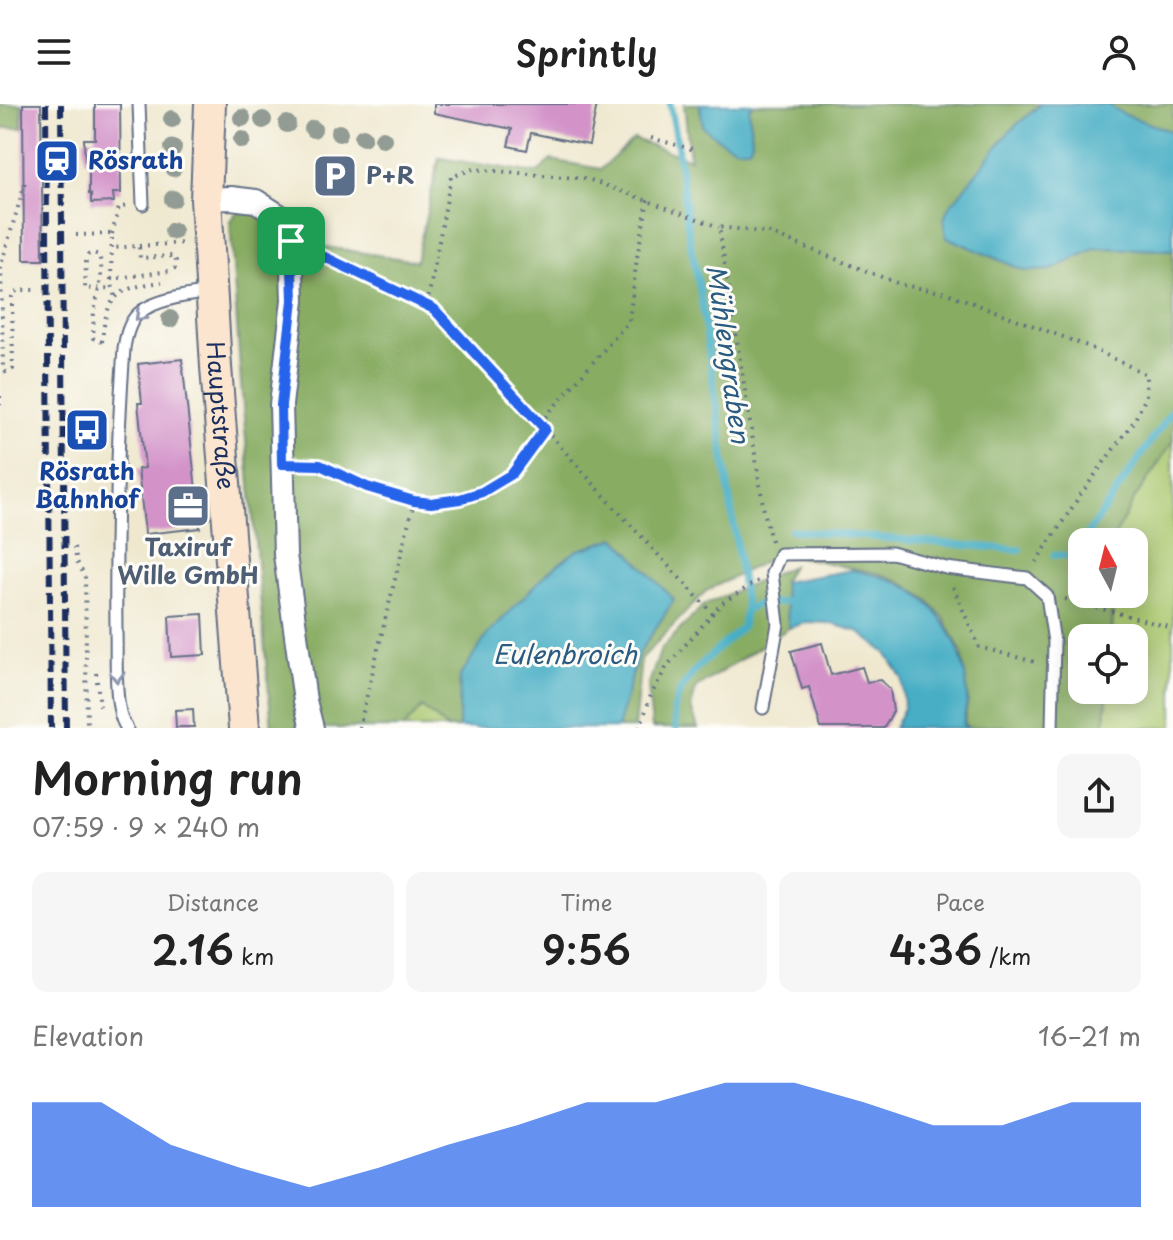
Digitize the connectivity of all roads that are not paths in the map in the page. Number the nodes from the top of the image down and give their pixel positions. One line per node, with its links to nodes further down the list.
1 (139, 104): 4 (lane)
2 (210, 104): 3 (main road, Hauptstraße)
3 (206, 199): 5 (main road, Hauptstraße); 9 (street)
4 (143, 204)
5 (211, 292): 7 (lane, one-way to 7); 8 (main road, Hauptstraße)
6 (763, 708): 10 (lane)
7 (127, 728)
8 (244, 728)
9 (312, 728)
10 (1052, 728)

